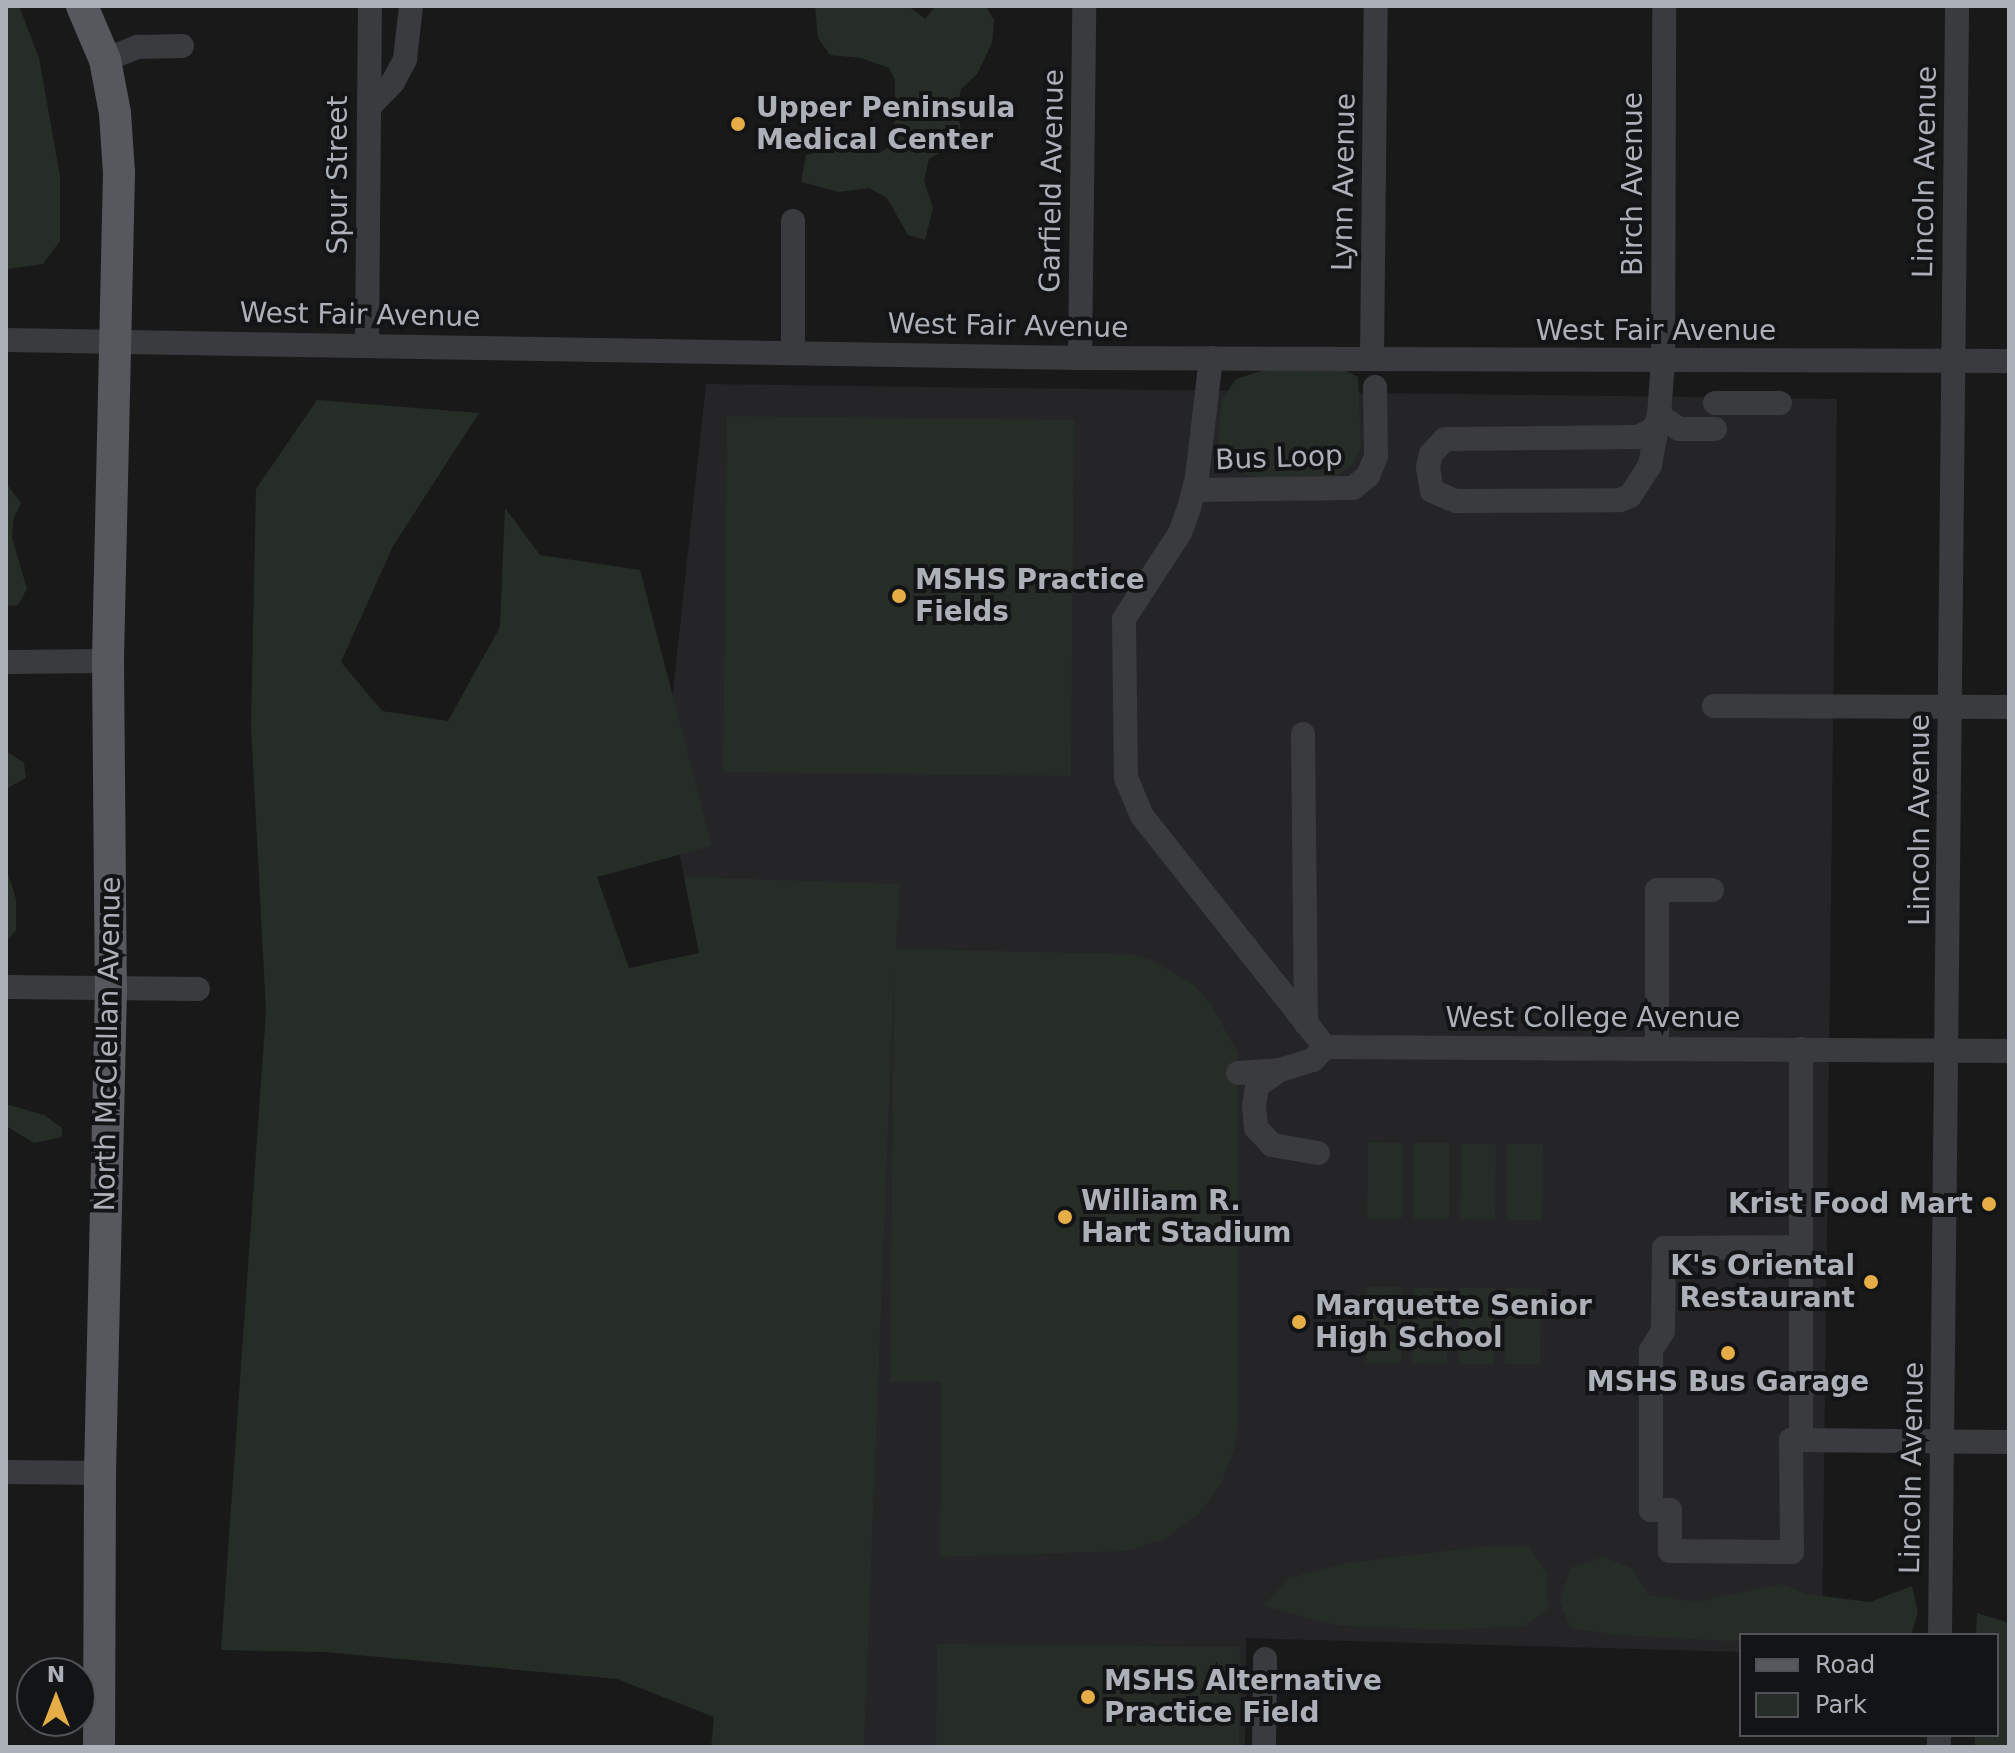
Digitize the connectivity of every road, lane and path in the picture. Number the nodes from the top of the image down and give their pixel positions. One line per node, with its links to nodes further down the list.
1 (82, 6): 9 (main road, North McClellan Avenue)
2 (370, 6): 10 (street, Spur Street)
3 (411, 6): 10 (street)
4 (1084, 6): 16 (street, Garfield Avenue)
5 (1376, 6): 18 (street, Lynn Avenue)
6 (1664, 6): 21 (street, Birch Avenue)
7 (1957, 6): 19 (street, Lincoln Avenue)
8 (182, 46): 9 (street)
9 (105, 60): 13 (main road, North McClellan Avenue)
10 (369, 107): 14 (street, Spur Street)
11 (793, 221): 15 (street)
12 (6, 340): 13 (street, West Fair Avenue)
13 (114, 341): 14 (street, West Fair Avenue); 28 (main road, North McClellan Avenue)
14 (367, 345): 15 (street, West Fair Avenue)
15 (793, 353): 16 (street, West Fair Avenue)
16 (1080, 358): 17 (street, West Fair Avenue)
17 (1211, 358): 18 (street, West Fair Avenue); 27 (street)
18 (1372, 359): 21 (street, West Fair Avenue)
19 (1952, 361): 20 (street, West Fair Avenue); 21 (street, West Fair Avenue); 31 (street, Lincoln Avenue)
20 (2009, 361)
21 (1663, 362): 25 (street, Birch Avenue)
22 (1375, 387): 27 (street, Bus Loop)
23 (1715, 403): 24 (street)
24 (1780, 403)
25 (1659, 415): 25 (street, Birch Avenue); 26 (street)
26 (1715, 429)
27 (1194, 490): 38 (street)
28 (108, 661): 29 (street); 36 (main road, North McClellan Avenue)
29 (6, 662)
30 (1714, 706): 31 (street)
31 (1951, 706): 32 (street); 42 (street, Lincoln Avenue)
32 (2009, 707)
33 (1303, 734): 38 (street)
34 (1712, 890): 40 (street)
35 (6, 987): 36 (street)
36 (111, 988): 37 (street); 52 (main road, North McClellan Avenue)
37 (198, 989)
38 (1306, 1024): 39 (street)
39 (1325, 1047): 40 (street, West College Avenue); 44 (street)
40 (1657, 1047): 41 (street, West College Avenue)
41 (1801, 1049): 42 (street, West College Avenue); 47 (street)
42 (1949, 1049): 43 (street, West College Avenue); 49 (street, Lincoln Avenue)
43 (2009, 1051)
44 (1280, 1070): 45 (street); 46 (street)
45 (1238, 1073)
46 (1318, 1153)
47 (1801, 1247): 48 (street); 48 (street)
48 (1796, 1440): 49 (street)
49 (1942, 1442): 50 (street); 53 (street, Lincoln Avenue)
50 (2009, 1442)
51 (6, 1472): 52 (street)
52 (100, 1473): 55 (main road, North McClellan Avenue)
53 (1940, 1633)
54 (1265, 1659): 56 (street)
55 (99, 1747)
56 (1264, 1747)

